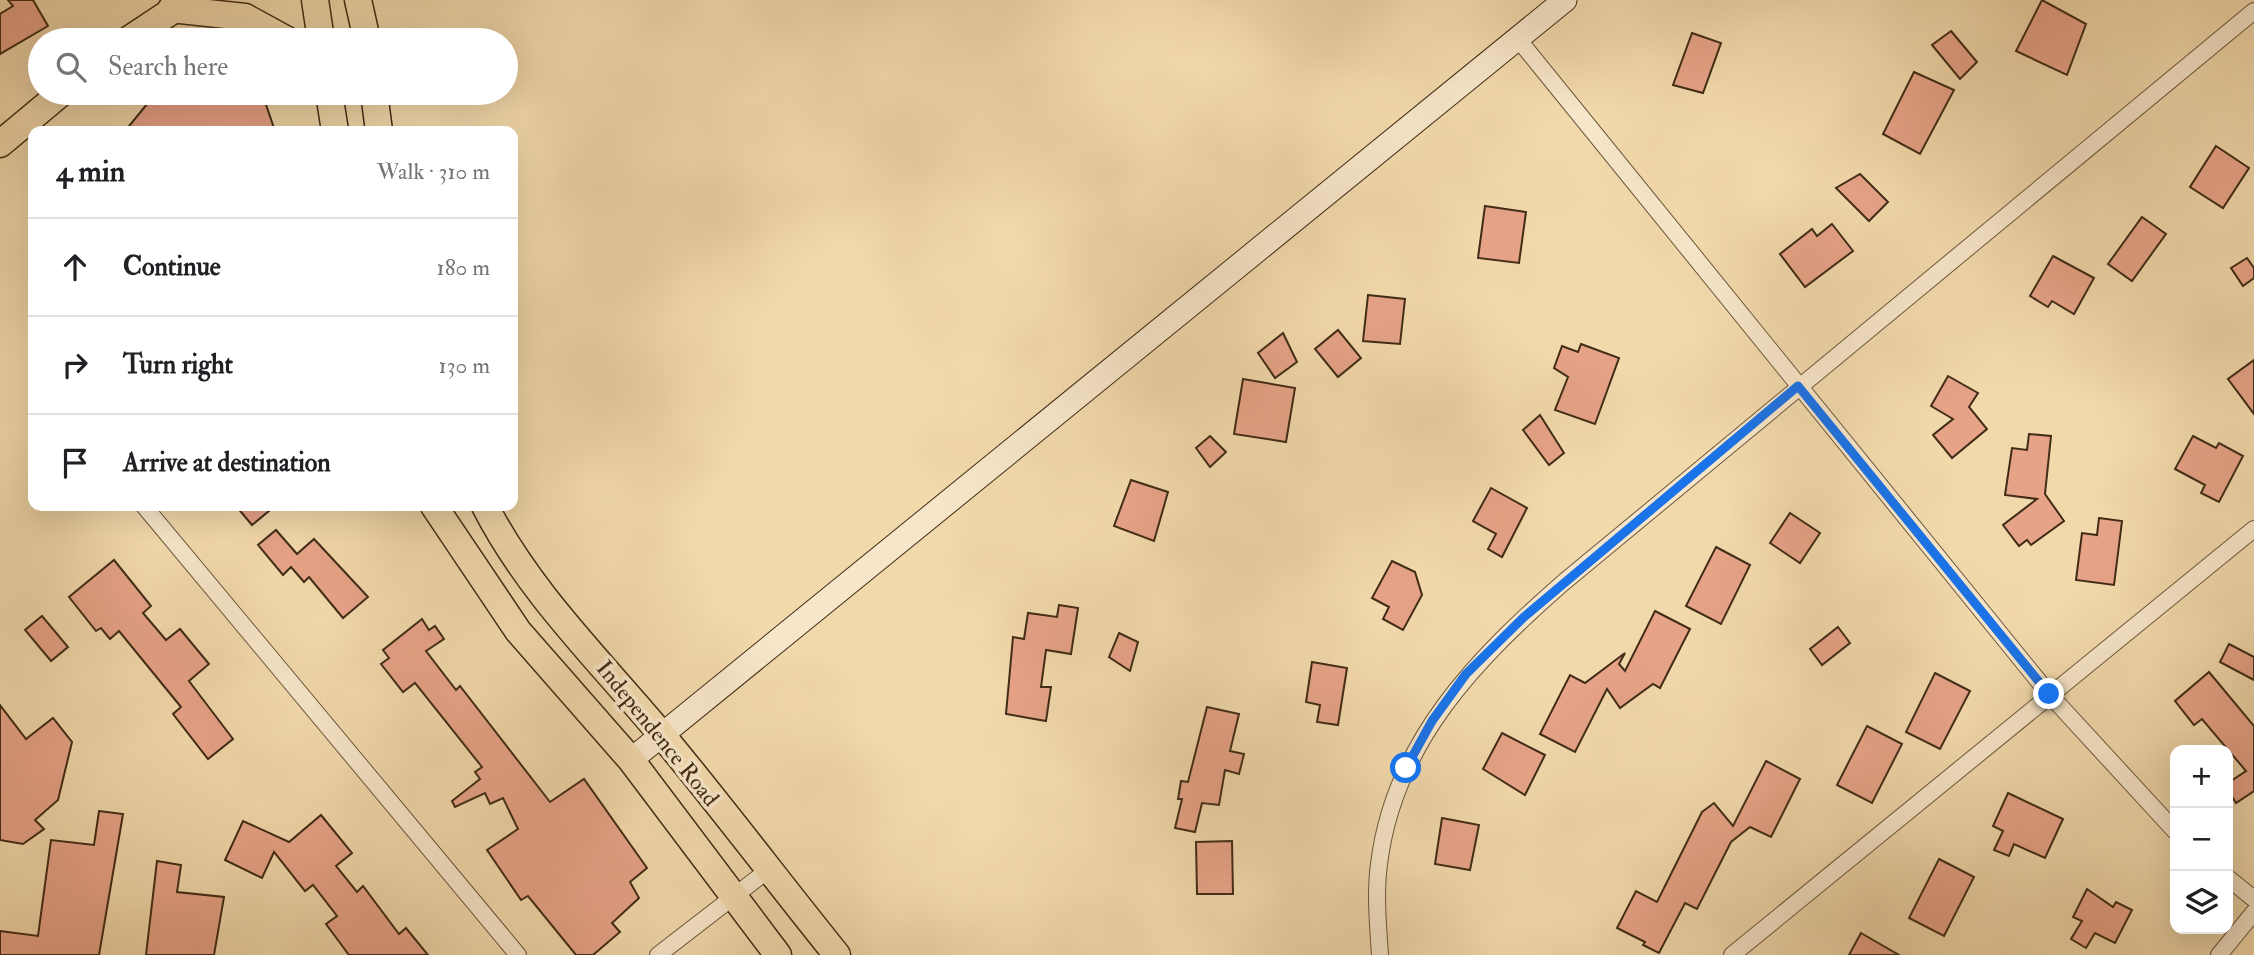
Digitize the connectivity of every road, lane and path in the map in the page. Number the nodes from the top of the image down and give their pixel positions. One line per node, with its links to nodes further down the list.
1 (315, 0): 8 (main road)
2 (358, 0): 9 (main road)
3 (1565, 0): 10 (street)
4 (181, 5): 6 (main road); 7 (main road)
5 (2254, 11): 15 (street)
6 (146, 28)
7 (265, 28)
8 (319, 28)
9 (364, 28)
10 (1518, 39): 15 (street); 21 (street)
11 (47, 105): 14 (main road)
12 (376, 105): 13 (main road)
13 (378, 126)
14 (0, 144)
15 (1798, 386): 20 (street); 33 (street)
16 (148, 511): 29 (street)
17 (437, 511): 22 (main road, Independence Road)
18 (488, 511): 21 (main road, Independence Road)
19 (2254, 528): 20 (street)
20 (2049, 694): 23 (street); 34 (street)
21 (662, 735): 22 (street); 24 (main road, Independence Road)
22 (631, 760): 26 (main road, Independence Road)
23 (2170, 826)
24 (768, 870): 26 (street); 32 (main road, Independence Road)
25 (2233, 882): 27 (street)
26 (734, 895): 30 (street); 31 (main road, Independence Road)
27 (2254, 899)
28 (2254, 912): 35 (street)
29 (518, 955)
30 (658, 955)
31 (778, 955)
32 (837, 955)
33 (1380, 955)
34 (1732, 955)
35 (2219, 955)

